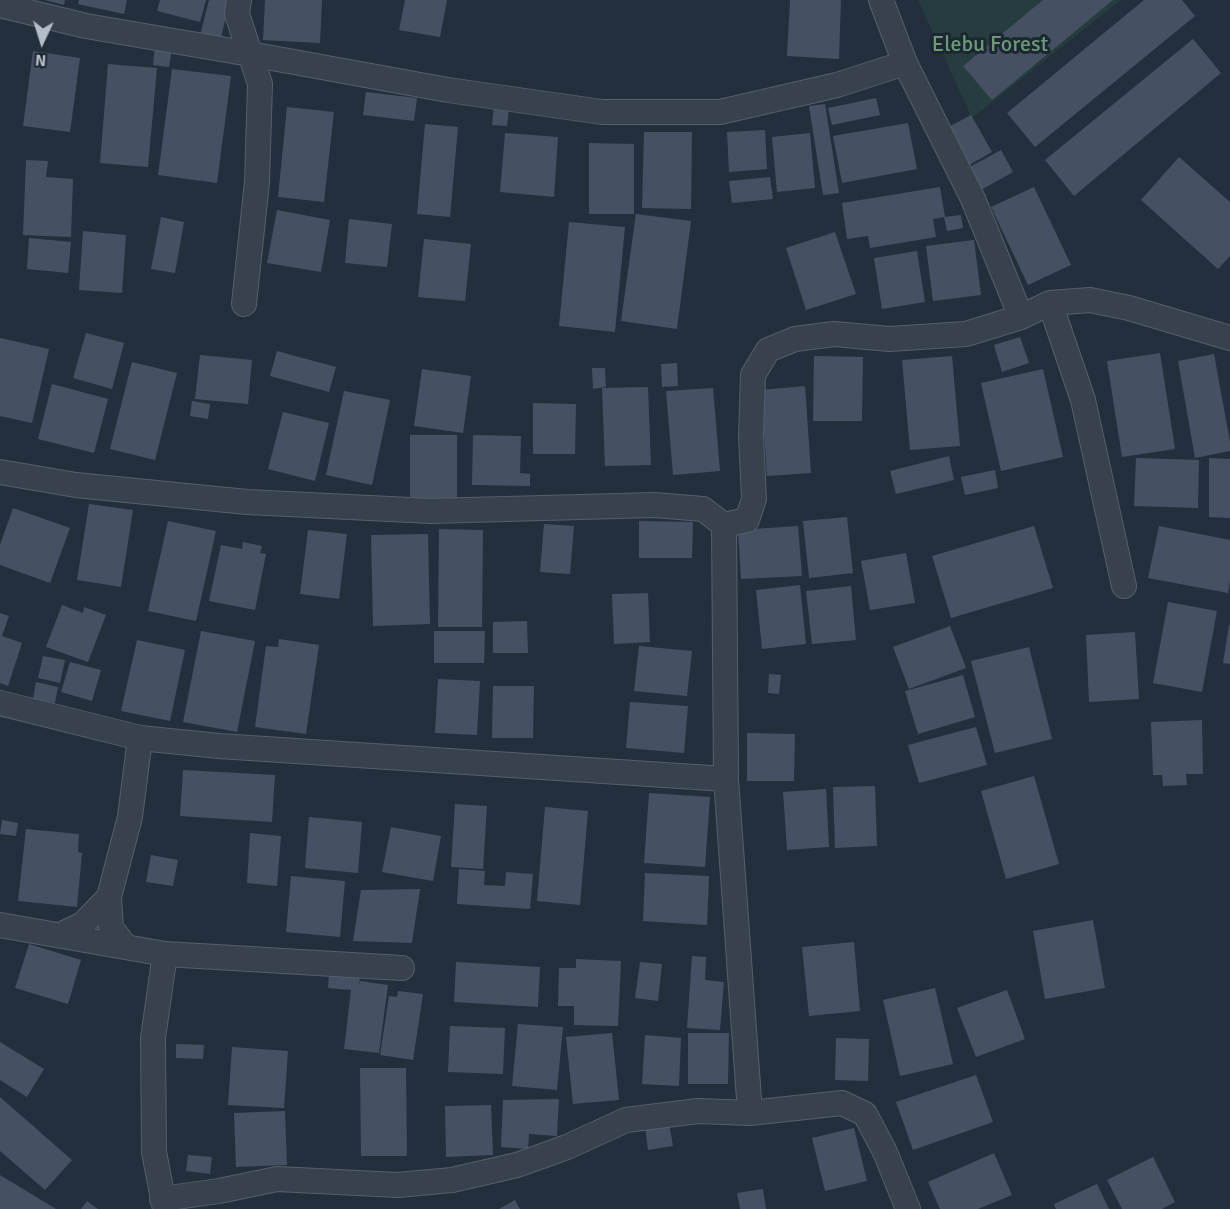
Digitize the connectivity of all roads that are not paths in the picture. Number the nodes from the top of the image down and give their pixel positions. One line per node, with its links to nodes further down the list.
1 (239, 0): 4 (street)
2 (881, 0): 5 (street)
3 (0, 5): 4 (street)
4 (250, 54): 5 (street); 7 (street)
5 (905, 63): 8 (street)
6 (1050, 303): 8 (street); 9 (street); 12 (street)
7 (244, 304)
8 (1021, 317): 11 (street)
9 (1230, 338)
10 (0, 472): 11 (street)
11 (723, 525): 15 (street)
12 (1124, 586)
13 (0, 703): 14 (street)
14 (140, 738): 15 (street); 16 (street)
15 (726, 779): 22 (street)
16 (109, 897): 18 (street); 19 (street)
17 (0, 925): 18 (street)
18 (60, 935): 19 (street)
19 (126, 947): 20 (street)
20 (165, 954): 21 (street); 23 (street)
21 (402, 968)
22 (750, 1113): 23 (street); 24 (street)
23 (164, 1204)
24 (908, 1209)

